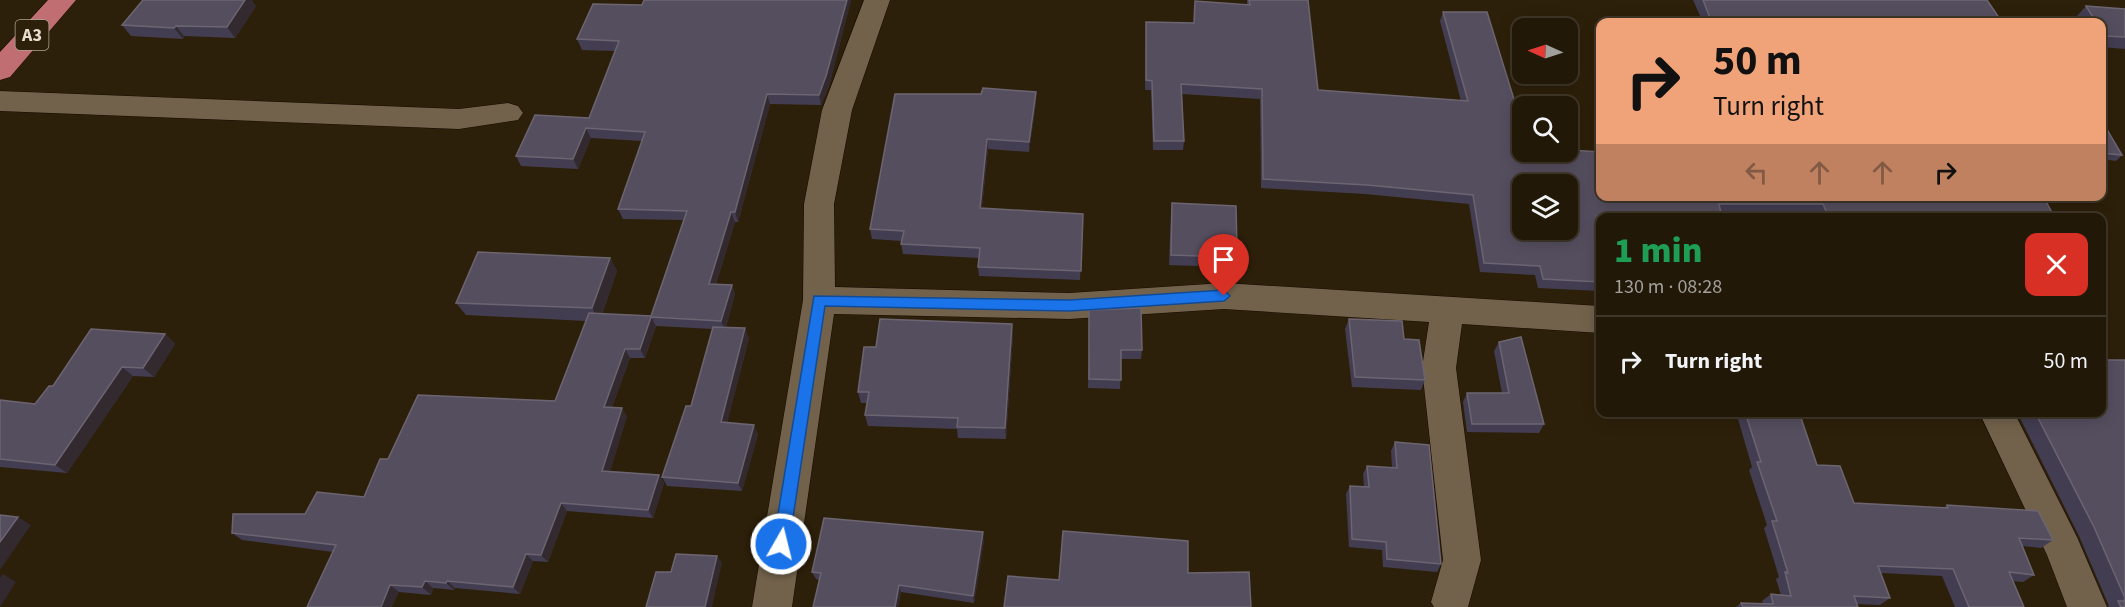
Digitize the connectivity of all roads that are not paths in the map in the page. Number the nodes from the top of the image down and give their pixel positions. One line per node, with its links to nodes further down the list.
1 (63, 0): 3 (highway, A3)
2 (877, 0): 6 (street)
3 (0, 69)
4 (0, 101): 5 (street)
5 (508, 113)
6 (819, 300): 7 (street); 11 (street)
7 (1448, 309): 8 (street); 10 (street)
8 (1596, 319)
9 (1998, 417): 12 (street)
10 (1451, 602)
11 (771, 607)
12 (2087, 607)

